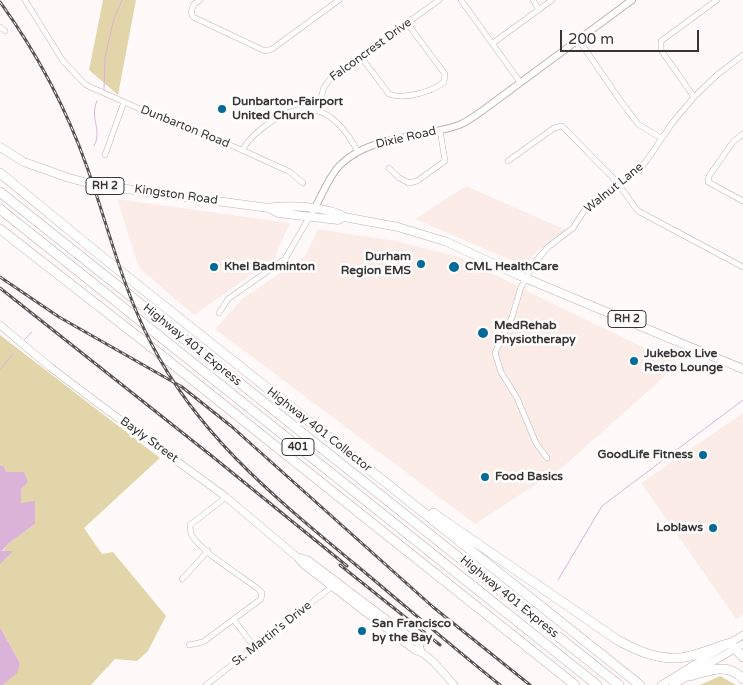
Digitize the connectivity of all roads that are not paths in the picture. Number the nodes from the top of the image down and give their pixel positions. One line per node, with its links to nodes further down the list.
1 (25, 0): 20 (street, Dunbarton Road)
2 (200, 0): 3 (street)
3 (339, 0)
4 (439, 0): 11 (street, Falconcrest Drive)
5 (461, 0): 15 (street)
6 (533, 0): 10 (street)
7 (552, 0): 10 (street)
8 (632, 0): 14 (street, Dixie Road)
9 (717, 0): 19 (street)
10 (539, 10): 15 (street)
11 (407, 23): 17 (street, Falconcrest Drive); 17 (street)
12 (0, 27): 13 (street)
13 (5, 31)
14 (578, 39): 18 (street, Dixie Road); 24 (street)
15 (493, 43): 18 (street)
16 (743, 55): 19 (street, Walnut Lane)
17 (361, 57): 21 (street, Falconcrest Drive)
18 (520, 82): 22 (street, Dixie Road)
19 (694, 97): 24 (street, Walnut Lane)
20 (124, 102): 26 (street, Dunbarton Road); 28 (street)
21 (318, 109): 26 (street, Dunbarton Road); 27 (street)
22 (440, 130): 27 (street, Dixie Road); 30 (street)
23 (743, 134): 35 (street)
24 (661, 138): 33 (street, Walnut Lane)
25 (0, 147): 37 (main road, Kingston Road / RH 2)
26 (242, 150): 32 (street)
27 (358, 152): 37 (street, Dixie Road)
28 (105, 155)
29 (508, 162): 33 (street)
30 (389, 168)
31 (0, 173): 45 (highway, Highway 401 Collector / 401)
32 (303, 183)
33 (620, 186): 39 (street); 40 (street, Walnut Lane)
34 (0, 192): 63 (highway, Highway 401 Express / 401)
35 (743, 201)
36 (0, 209): 62 (highway, Highway 401 Express / 401)
37 (312, 212): 40 (main road, Kingston Road / RH 2); 41 (street, Dixie Road)
38 (0, 229): 61 (highway, 401)
39 (743, 266)
40 (528, 279): 43 (main road, Kingston Road / RH 2); 44 (street, Walnut Lane)
41 (219, 313)
42 (0, 325): 46 (main road, Bayly Street)
43 (743, 369)
44 (548, 458)
45 (393, 487): 52 (highway); 58 (highway, Highway 401 Collector / 401)
46 (226, 497): 47 (street); 49 (main road, Bayly Street)
47 (208, 551): 48 (street); 50 (street)
48 (182, 579)
49 (335, 584): 54 (street, St. Martin's Drive); 60 (main road, Bayly Street)
50 (234, 620): 53 (street); 54 (street)
51 (743, 635): 52 (main road)
52 (734, 643): 55 (highway); 56 (main road); 65 (main road)
53 (189, 645)
54 (255, 648): 59 (street, St. Martin's Drive)
55 (743, 657)
56 (690, 676): 57 (highway); 66 (main road)
57 (743, 679)
58 (636, 682): 64 (highway, Highway 401 Collector)
59 (206, 685)
60 (454, 685)
61 (575, 685)
62 (597, 685)
63 (619, 685)
64 (646, 685)
65 (661, 685)
66 (674, 685)

